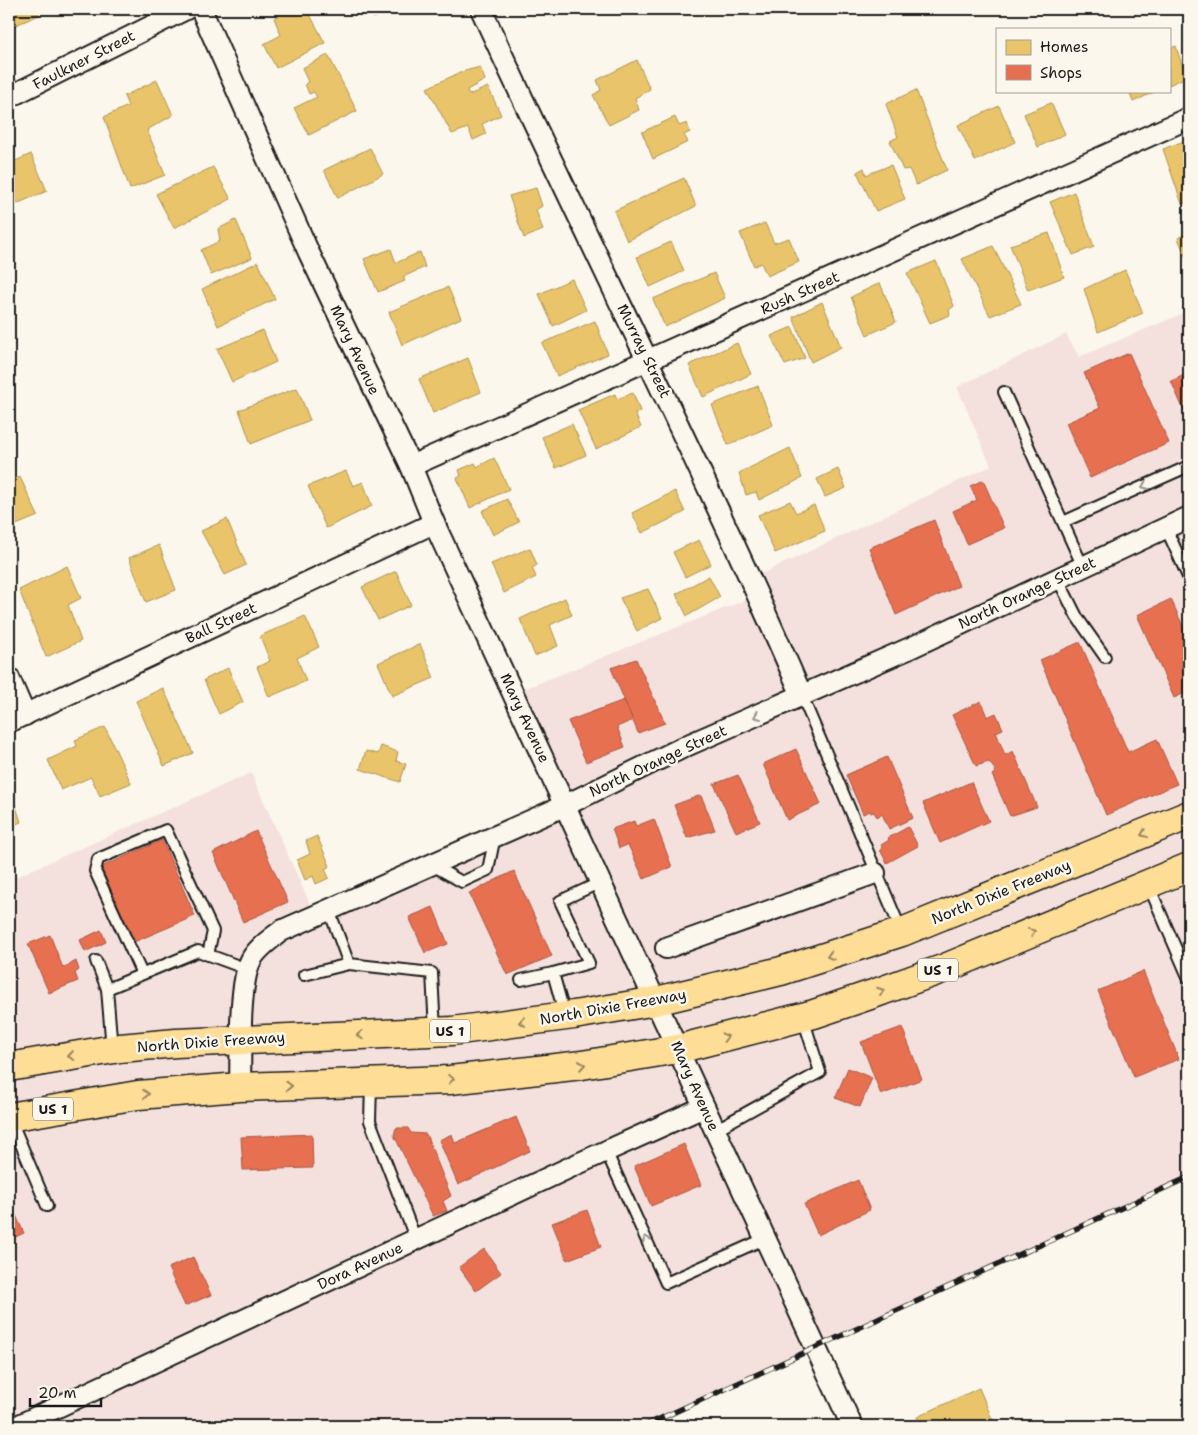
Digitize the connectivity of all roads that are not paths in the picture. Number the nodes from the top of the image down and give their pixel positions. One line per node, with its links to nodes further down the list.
1 (186, 9): 4 (street, Faulkner Street)
2 (201, 9): 8 (street, Mary Avenue)
3 (481, 9): 6 (street, Murray Street)
4 (9, 97)
5 (1189, 118): 6 (street, Rush Street)
6 (650, 361): 8 (street, Rush Street); 19 (street, Murray Street)
7 (1004, 392): 11 (lane)
8 (410, 466): 12 (street, Mary Avenue)
9 (1189, 466): 11 (lane, one-way to 11)
10 (1189, 517): 13 (street, North Orange Street)
11 (1062, 522): 14 (lane)
12 (434, 523): 20 (street, Ball Street); 21 (street, Mary Avenue)
13 (1166, 528): 14 (street, North Orange Street); 16 (lane)
14 (1083, 567): 15 (street, North Orange Street)
15 (1058, 579): 17 (lane); 19 (street, North Orange Street)
16 (1189, 579)
17 (1104, 657)
18 (9, 678): 20 (street)
19 (802, 696): 21 (street, North Orange Street, one-way to 21); 26 (lane)
20 (17, 718)
21 (566, 805): 23 (street, North Orange Street); 27 (street, Mary Avenue)
22 (1189, 815): 30 (main road, North Dixie Freeway / US 1, one-way to 30)
23 (495, 836): 24 (street, North Orange Street); 24 (lane)
24 (431, 864): 29 (street, North Orange Street)
25 (1189, 867): 28 (main road, US 1)
26 (875, 873): 30 (lane); 31 (street)
27 (601, 882): 36 (lane); 42 (street, Mary Avenue)
28 (1148, 884): 39 (lane); 44 (main road, US 1, one-way to 28)
29 (329, 910): 34 (lane); 35 (street, North Orange Street)
30 (902, 932): 42 (main road, North Dixie Freeway / US 1, one-way to 42)
31 (666, 948)
32 (208, 954): 35 (lane); 37 (lane); 37 (lane)
33 (96, 961): 41 (lane)
34 (350, 964): 38 (lane); 45 (lane)
35 (247, 969): 46 (street, North Orange Street)
36 (553, 972): 40 (lane); 43 (lane)
37 (142, 974): 41 (lane)
38 (304, 975)
39 (1189, 979)
40 (521, 980)
41 (107, 989): 48 (lane)
42 (656, 1001): 43 (main road, North Dixie Freeway / US 1); 47 (street, Mary Avenue)
43 (565, 1017): 45 (main road, North Dixie Freeway / US 1, one-way to 45)
44 (803, 1017): 47 (main road, US 1, one-way to 44); 54 (lane)
45 (436, 1032): 46 (main road, North Dixie Freeway / US 1, one-way to 46)
46 (241, 1039): 48 (main road, North Dixie Freeway / US 1); 51 (street, North Orange Street)
47 (678, 1049): 50 (main road, US 1, one-way to 47); 52 (street, Mary Avenue)
48 (112, 1050): 49 (main road, North Dixie Freeway / US 1, one-way to 49)
49 (9, 1067)
50 (371, 1084): 51 (main road, US 1, one-way to 50); 58 (lane)
51 (240, 1087): 53 (main road, US 1, one-way to 51)
52 (704, 1107): 54 (street, Mary Avenue); 55 (street, Dora Avenue)
53 (9, 1117): 56 (lane)
54 (715, 1130): 57 (street, Mary Avenue)
55 (606, 1151): 57 (lane, one-way to 55); 58 (street, Dora Avenue)
56 (47, 1206)
57 (764, 1239): 60 (street, Mary Avenue)
58 (416, 1240): 59 (street, Dora Avenue)
59 (17, 1426)
60 (852, 1426)

